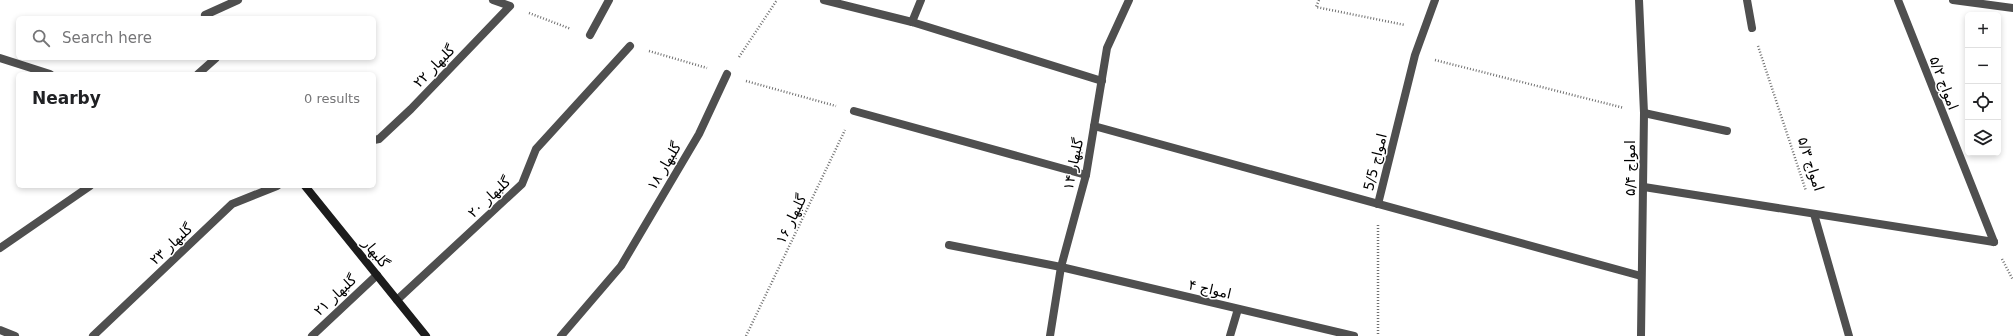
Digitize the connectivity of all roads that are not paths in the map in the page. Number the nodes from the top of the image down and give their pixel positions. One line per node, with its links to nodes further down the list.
1 (238, 0): 13 (street)
2 (493, 0): 28 (street, گلبهار ۲۲)
3 (609, 0): 16 (street)
4 (824, 0): 14 (street)
5 (921, 0): 14 (street)
6 (1129, 0): 23 (street, گلبهار ۱۴)
7 (1435, 0): 34 (street, امواج 5/5)
8 (1640, 0): 25 (street, امواج ۵/۴)
9 (1746, 0): 15 (street)
10 (1898, 0): 35 (street, امواج ۵/۲)
11 (1953, 0): 12 (street)
12 (2013, 8)
13 (206, 16)
14 (912, 22): 23 (street)
15 (1752, 28)
16 (590, 35)
17 (630, 46): 41 (street, گلبهار ۲۰)
18 (0, 58): 20 (street)
19 (214, 60): 21 (street)
20 (44, 72)
21 (200, 72)
22 (727, 74): 48 (street, گلبهار ۱۸)
23 (1102, 81): 26 (street, گلبهار ۱۴)
24 (854, 111): 29 (street)
25 (1644, 113): 27 (street); 30 (street, امواج ۵/۴)
26 (1094, 126): 29 (street, گلبهار ۱۴); 34 (street)
27 (1727, 131)
28 (376, 140)
29 (1086, 175): 38 (street, گلبهار ۱۴)
30 (1644, 187): 35 (street); 40 (street, امواج ۵/۴)
31 (87, 188): 37 (street)
32 (272, 188): 45 (street, گلبهار ۲۳)
33 (307, 188): 39 (street, گلبهار)
34 (1378, 204): 40 (street)
35 (1814, 214): 53 (street, امواج ۵/۳)
36 (949, 246): 38 (street, امواج ۴)
37 (0, 248)
38 (1061, 267): 42 (street, امواج ۴); 49 (street, گلبهار ۱۴)
39 (377, 275): 41 (street, گلبهار); 46 (street, گلبهار ۲۱)
40 (1641, 276): 52 (street, امواج ۵/۴)
41 (397, 300): 47 (street, گلبهار)
42 (1238, 309): 50 (street); 51 (street, امواج ۴)
43 (0, 330): 44 (street)
44 (15, 336)
45 (93, 336)
46 (312, 336)
47 (426, 336)
48 (561, 336)
49 (1050, 336)
50 (1230, 336)
51 (1354, 336)
52 (1641, 336)
53 (1849, 336)

